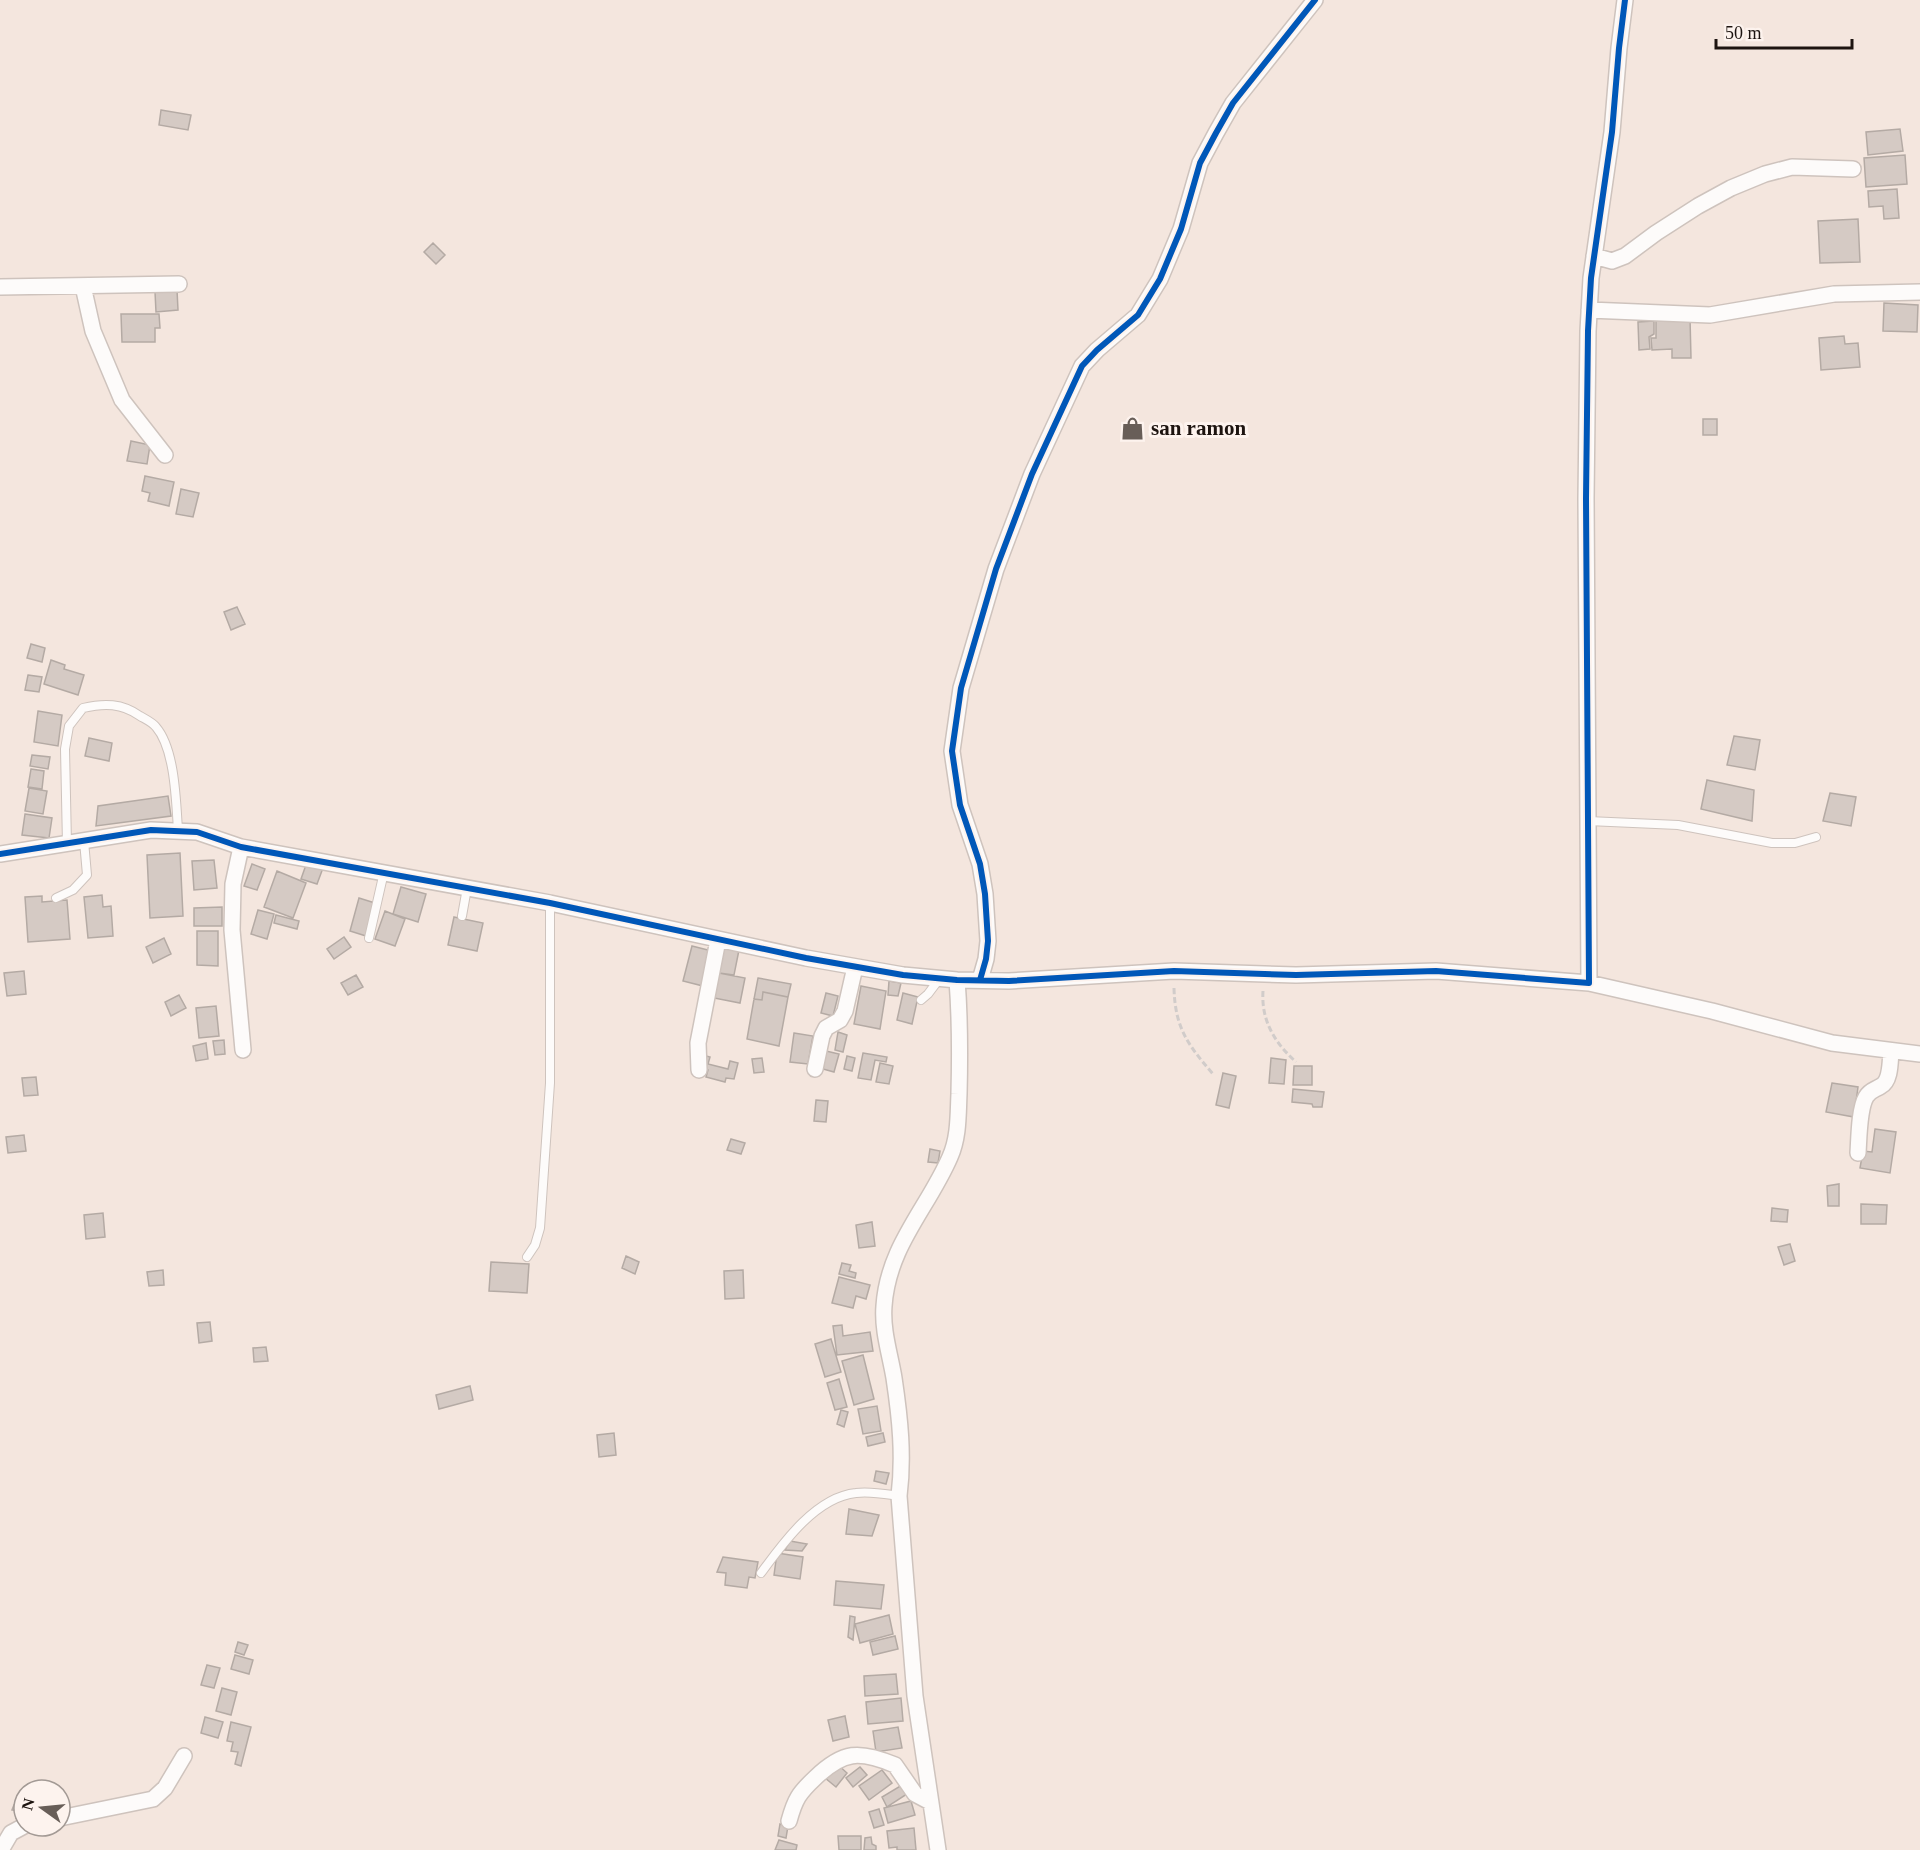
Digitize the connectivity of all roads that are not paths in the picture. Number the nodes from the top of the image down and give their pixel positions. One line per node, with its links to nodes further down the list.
1 (1315, 0): 28 (street)
2 (1625, 0): 4 (street)
3 (1853, 170): 4 (street)
4 (1594, 256): 9 (street)
5 (179, 284): 6 (street)
6 (83, 286): 7 (street); 10 (street)
7 (0, 287)
8 (1920, 292): 9 (street)
9 (1589, 310): 11 (street)
10 (165, 455)
11 (1588, 821): 13 (lane); 29 (street)
12 (178, 830): 14 (street); 15 (lane); 16 (street)
13 (1816, 837)
14 (84, 841): 15 (street); 20 (lane)
15 (67, 844): 17 (street)
16 (241, 847): 18 (street); 31 (street)
17 (0, 854)
18 (384, 872): 19 (street); 23 (lane)
19 (467, 888): 21 (street); 22 (lane)
20 (56, 898)
21 (550, 903): 24 (street); 37 (lane)
22 (462, 916)
23 (369, 938)
24 (718, 940): 25 (street); 35 (street)
25 (855, 967): 26 (street); 34 (street)
26 (939, 978): 27 (street); 30 (lane)
27 (957, 980): 28 (street); 38 (street)
28 (980, 980): 29 (street)
29 (1589, 983): 32 (street)
30 (921, 1000)
31 (243, 1050)
32 (1892, 1051): 33 (street); 36 (street)
33 (1920, 1054)
34 (815, 1069)
35 (699, 1070)
36 (1858, 1153)
37 (527, 1257)
38 (899, 1496): 39 (lane); 41 (street)
39 (761, 1573)
40 (184, 1756): 42 (street)
41 (930, 1802): 43 (street); 46 (street)
42 (72, 1816)
43 (789, 1821)
44 (12, 1832): 45 (street)
45 (1, 1850)
46 (938, 1850)

